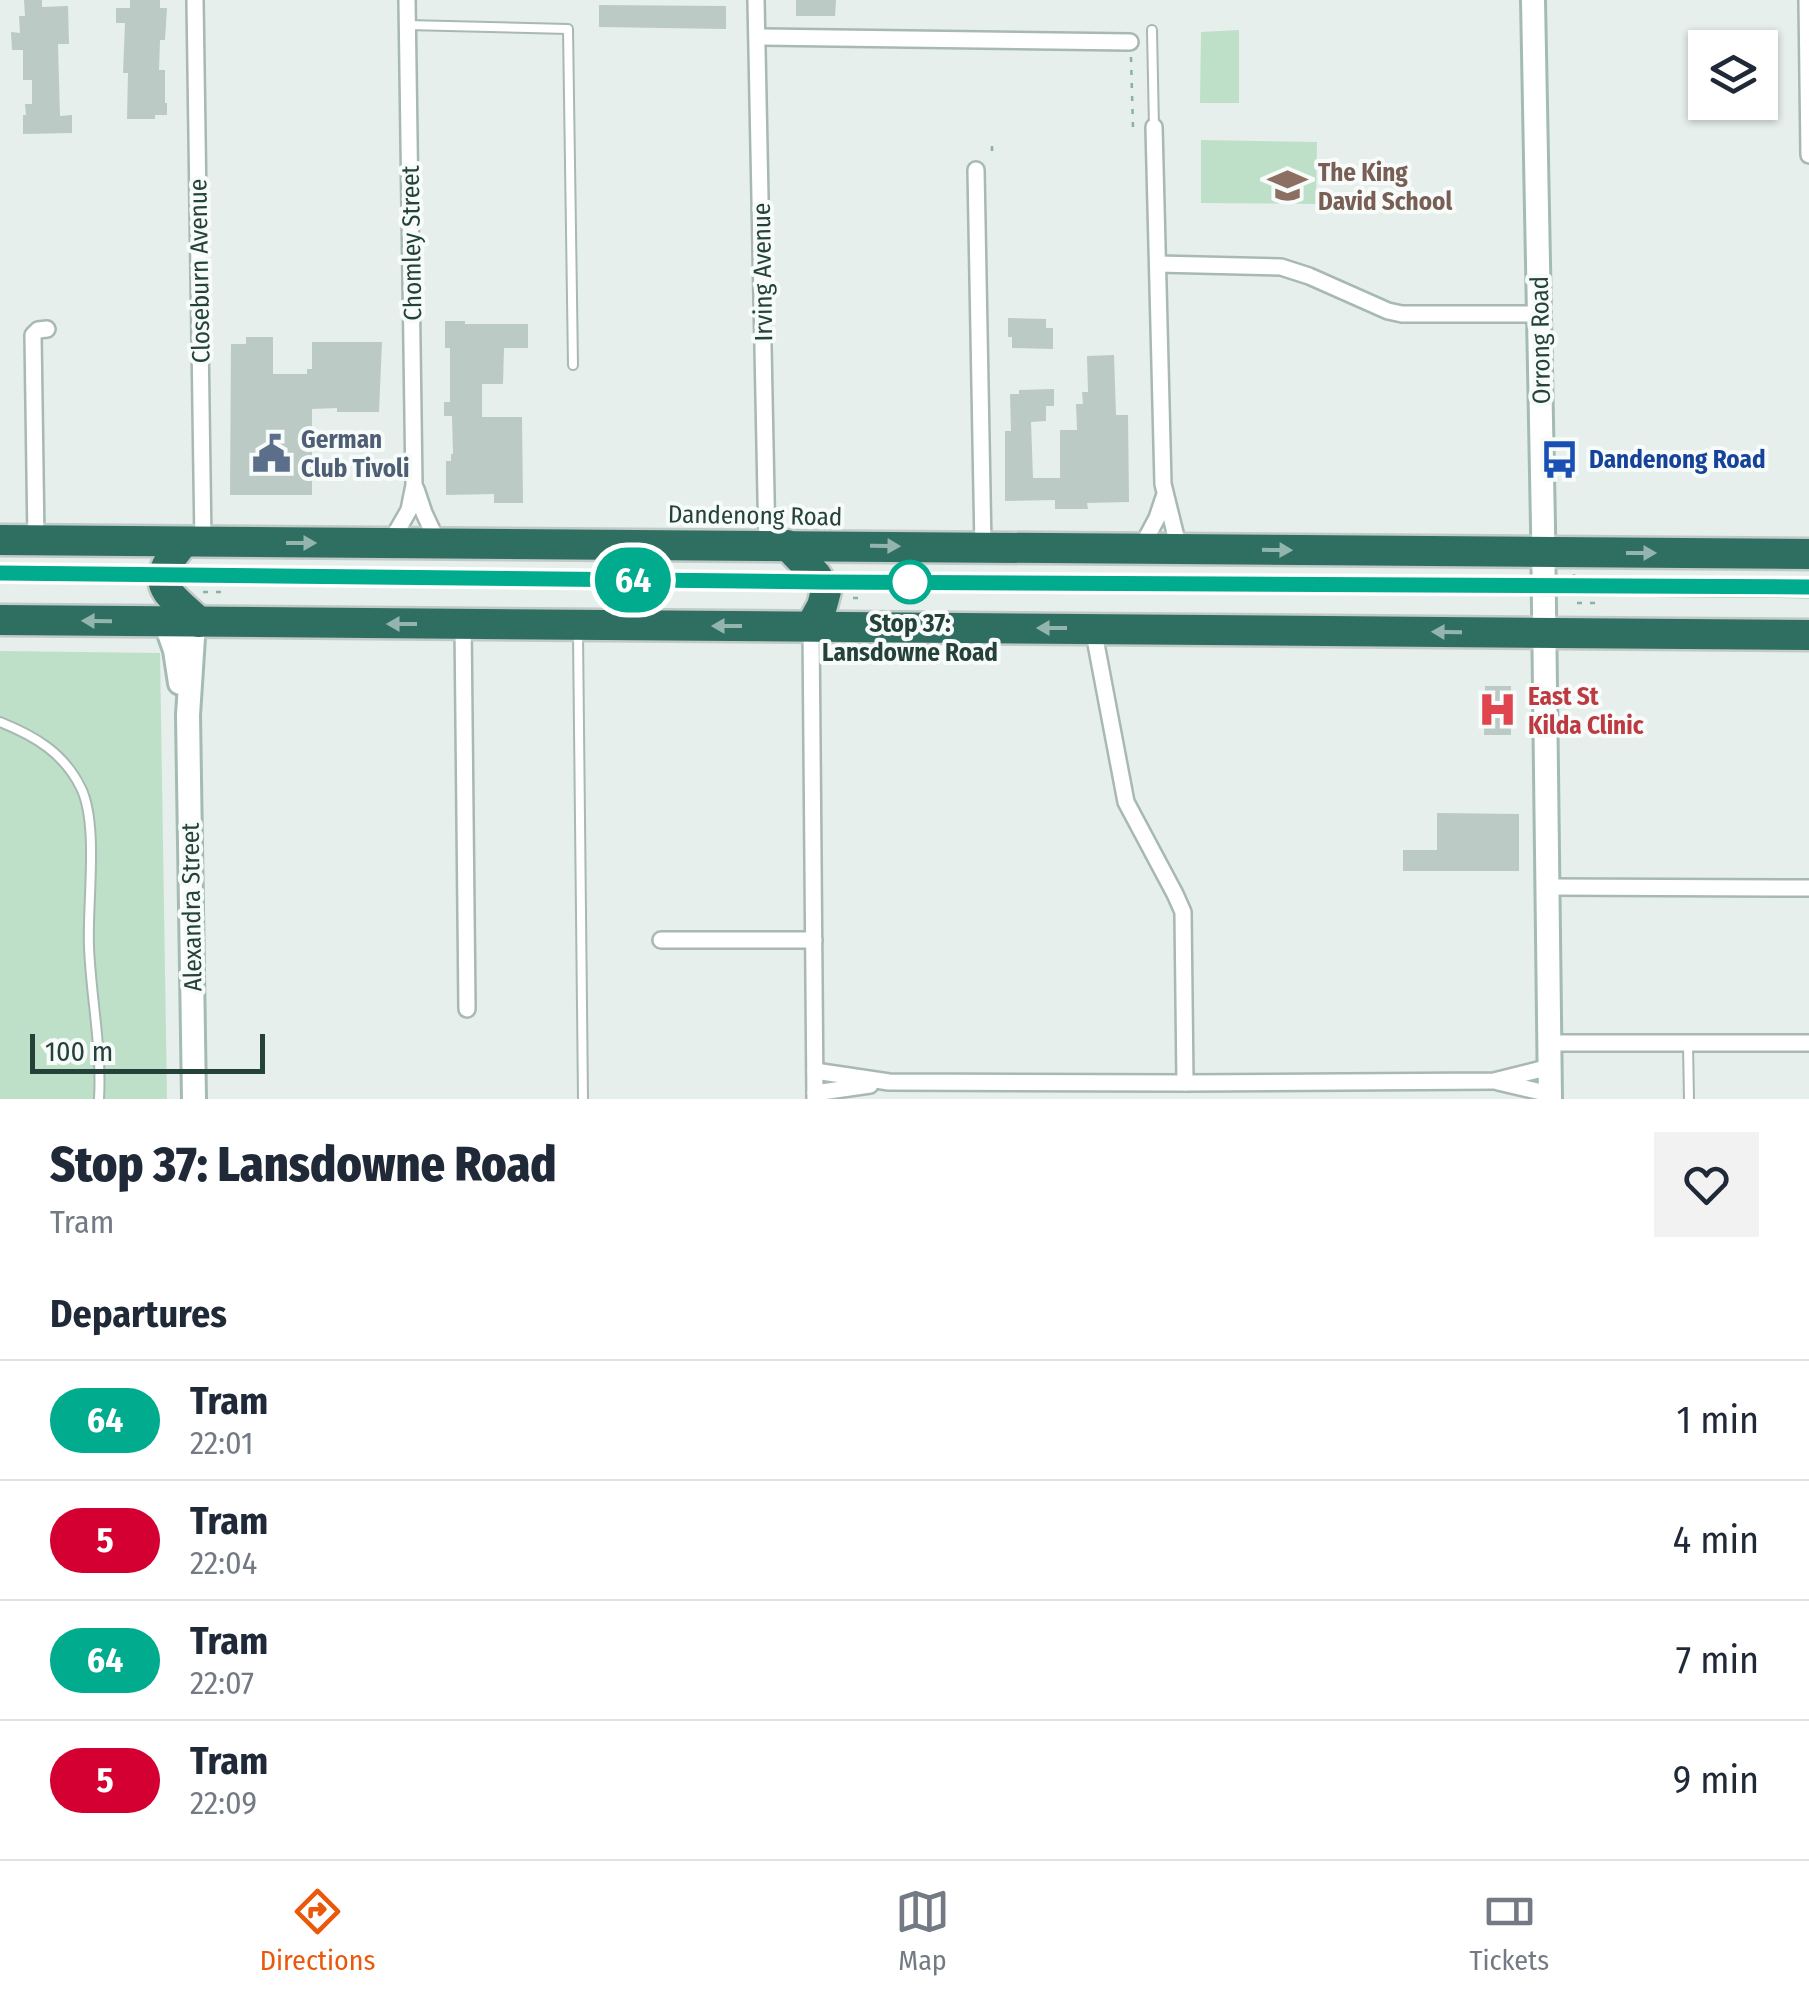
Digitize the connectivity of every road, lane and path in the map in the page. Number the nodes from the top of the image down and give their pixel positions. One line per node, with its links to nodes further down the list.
1 (195, 0): 32 (street, Closeburn Avenue)
2 (407, 0): 6 (street, Chomley Street)
3 (756, 0): 8 (street, Irving Avenue)
4 (1533, 0): 17 (street, Orrong Road)
5 (1806, 2): 14 (street)
6 (407, 24): 19 (lane); 20 (street, Chomley Street)
7 (1152, 30): 10 (lane)
8 (757, 37): 9 (street); 26 (street, Irving Avenue)
9 (1130, 42): 11 (path)
10 (1154, 126): 16 (street)
11 (1132, 128)
12 (992, 146): 13 (path)
13 (992, 154)
14 (1809, 155)
15 (976, 170): 27 (street)
16 (1158, 264): 17 (street); 21 (street)
17 (1539, 314): 30 (street, Orrong Road)
18 (47, 329): 23 (street)
19 (573, 364)
20 (414, 485): 24 (street, Chomley Street); 25 (street, Chomley Street)
21 (1165, 495): 28 (street); 29 (street)
22 (0, 540): 23 (highway, Dandenong Road)
23 (36, 540): 32 (highway, Dandenong Road)
24 (390, 542): 25 (highway, Dandenong Road); 32 (highway, Dandenong Road, one-way to 24)
25 (438, 543): 26 (highway, Dandenong Road)
26 (777, 545): 27 (highway, Dandenong Road, one-way to 27); 48 (highway)
27 (983, 547): 28 (highway, Dandenong Road)
28 (1141, 548): 29 (highway, Dandenong Road)
29 (1180, 549): 30 (highway, Dandenong Road, one-way to 30)
30 (1544, 553): 31 (highway, Dandenong Road, one-way to 31); 50 (street, Orrong Road)
31 (1809, 554)
32 (198, 559): 33 (path); 45 (highway)
33 (244, 570)
34 (1574, 572): 36 (path)
35 (1515, 576): 37 (path)
36 (1606, 579)
37 (1515, 583)
38 (204, 592): 39 (path)
39 (228, 592)
40 (842, 598): 41 (path)
41 (858, 598)
42 (1600, 602): 43 (path)
43 (1577, 612)
44 (0, 620): 45 (highway, one-way to 44)
45 (186, 622): 46 (highway, one-way to 45); 70 (street, Alexandra Street)
46 (463, 624): 47 (highway); 57 (street)
47 (578, 624): 48 (highway, one-way to 47); 71 (lane)
48 (811, 626): 49 (highway, one-way to 48); 56 (street)
49 (1093, 628): 50 (highway, one-way to 49); 65 (street)
50 (1545, 633): 51 (highway); 53 (street, Orrong Road)
51 (1809, 635)
52 (0, 722): 69 (lane)
53 (1548, 887): 54 (street); 58 (street, Orrong Road)
54 (1809, 888)
55 (661, 940): 56 (street)
56 (814, 940): 62 (street)
57 (467, 1009)
58 (1550, 1043): 59 (street); 61 (street, Orrong Road)
59 (1688, 1043): 60 (street); 72 (lane)
60 (1809, 1043)
61 (1550, 1067): 63 (street); 68 (street, Orrong Road)
62 (815, 1071): 64 (street); 67 (street)
63 (1494, 1081): 65 (street); 68 (street)
64 (889, 1082): 66 (street); 67 (street)
65 (1185, 1083): 66 (street)
66 (1106, 1091)
67 (816, 1096)
68 (1550, 1096)
69 (99, 1099)
70 (194, 1099)
71 (583, 1099)
72 (1689, 1099)

